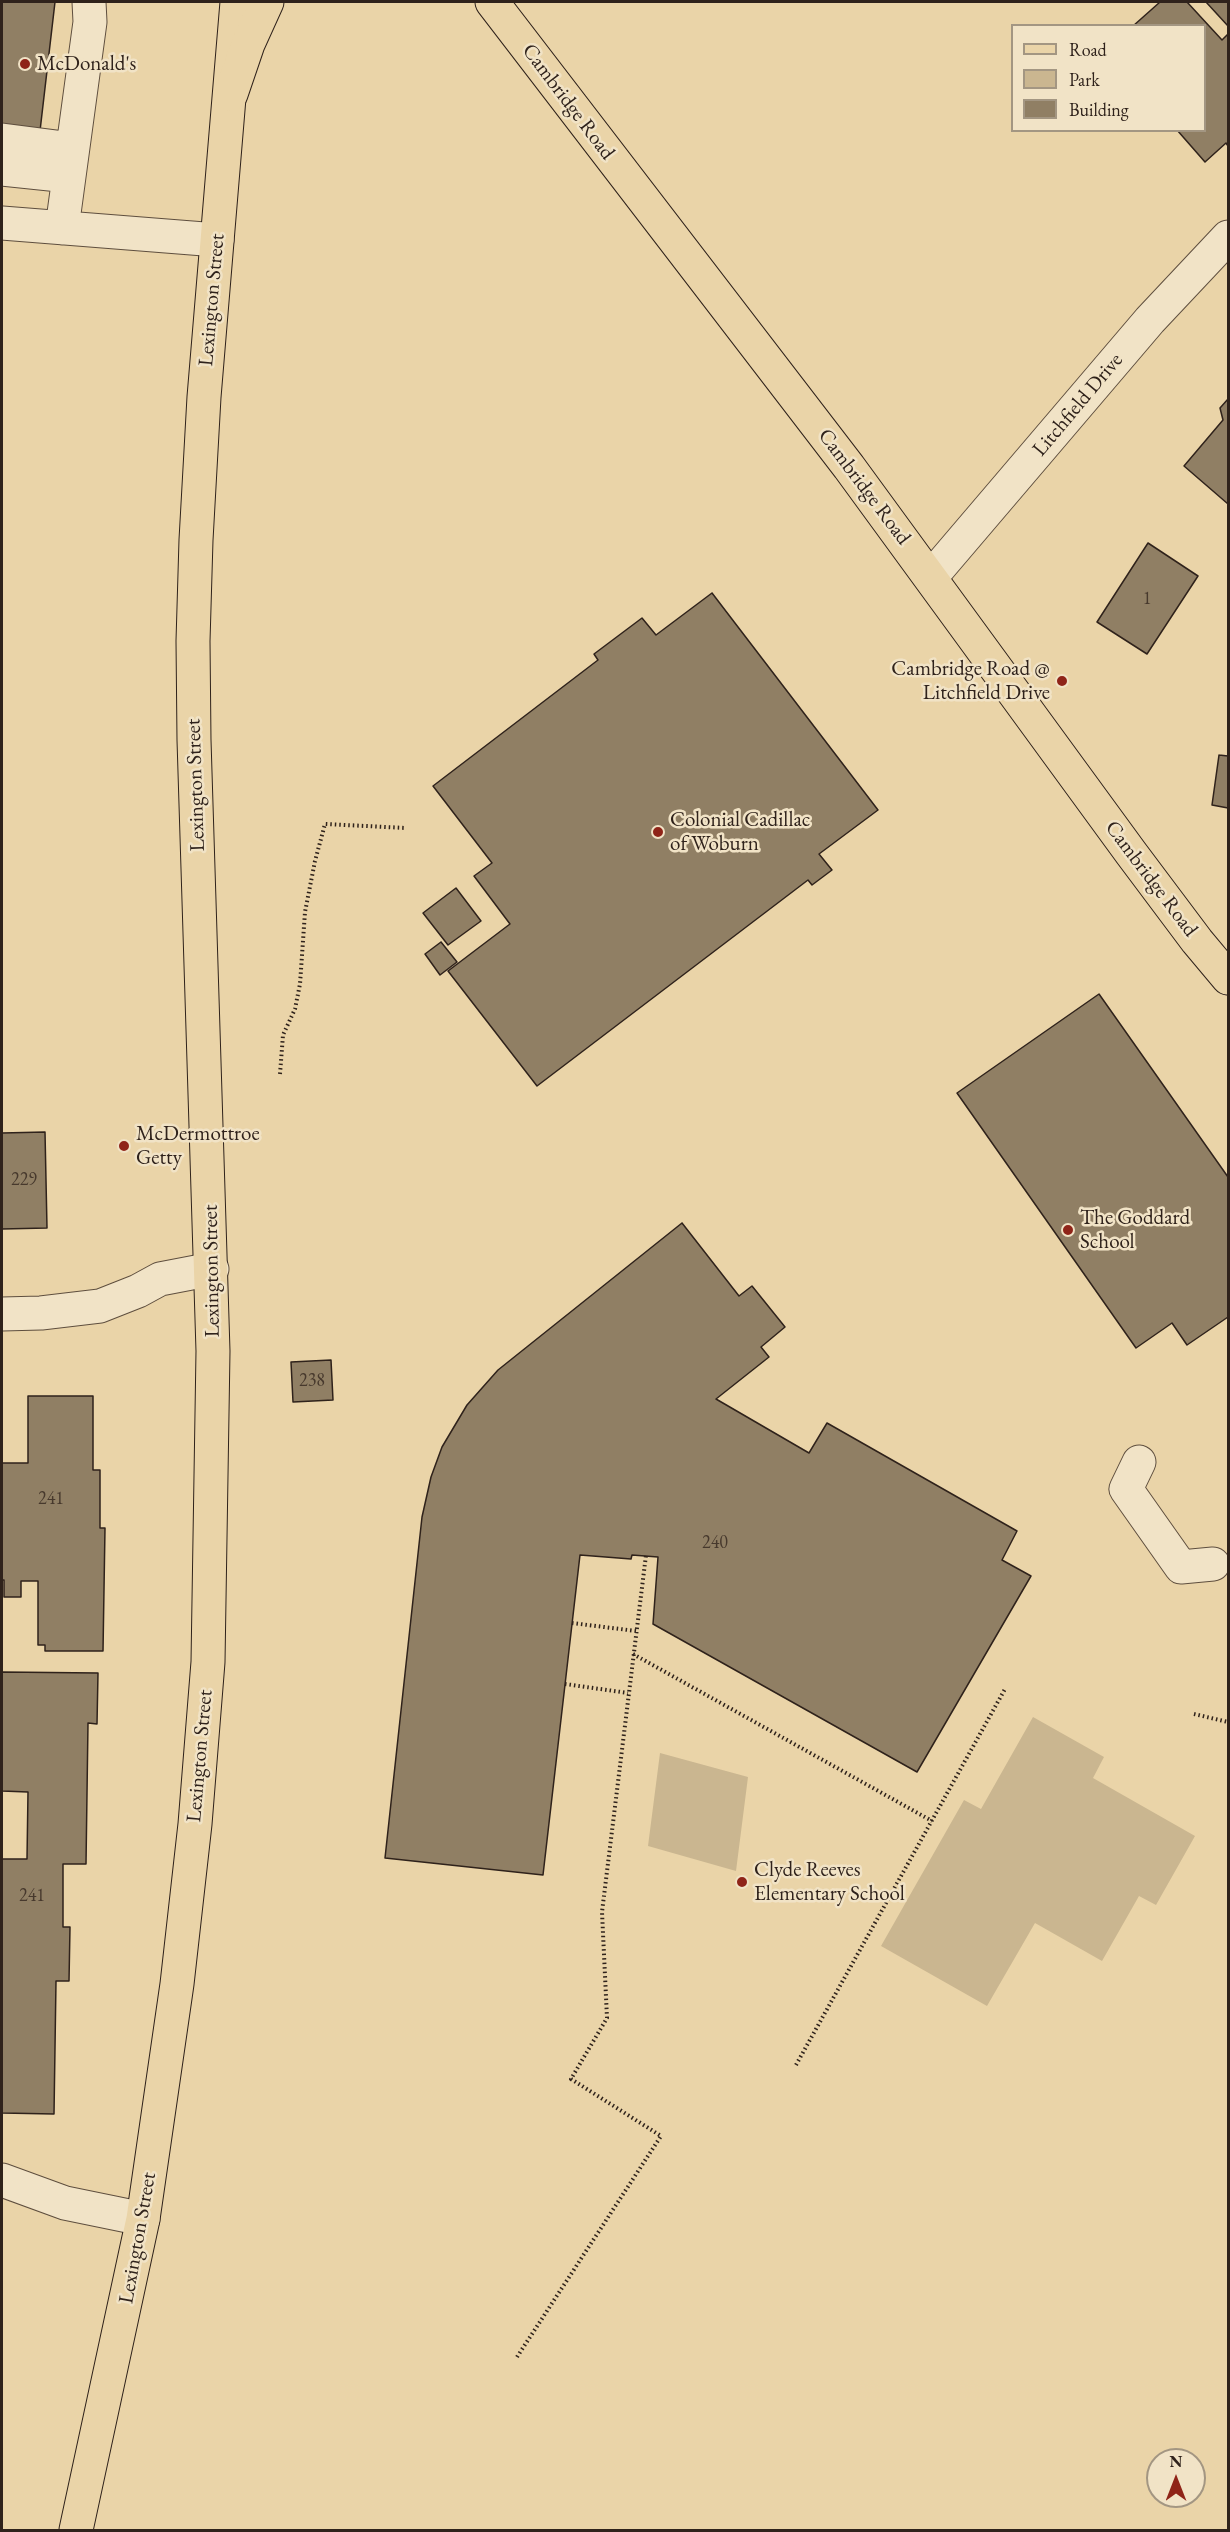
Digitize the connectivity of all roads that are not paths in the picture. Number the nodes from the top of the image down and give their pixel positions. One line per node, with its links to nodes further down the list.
1 (89, 2): 7 (street)
2 (237, 2): 5 (main road, Lexington Street)
3 (267, 2): 5 (main road)
4 (492, 2): 13 (main road, Cambridge Road)
5 (231, 94): 12 (main road, Lexington Street)
6 (2, 141): 7 (street)
7 (71, 163): 8 (street); 10 (street)
8 (2, 169)
9 (2, 223): 10 (street)
10 (62, 228): 12 (street)
11 (1228, 237): 13 (street, Litchfield Drive)
12 (217, 240): 15 (main road, Lexington Street)
13 (931, 577): 14 (main road, Cambridge Road)
14 (1228, 978)
15 (212, 1269): 16 (street); 20 (main road, Lexington Street)
16 (2, 1314)
17 (1139, 1462): 18 (street)
18 (1213, 1564)
19 (2, 2180): 20 (street)
20 (144, 2218): 21 (main road, Lexington Street)
21 (76, 2530)

